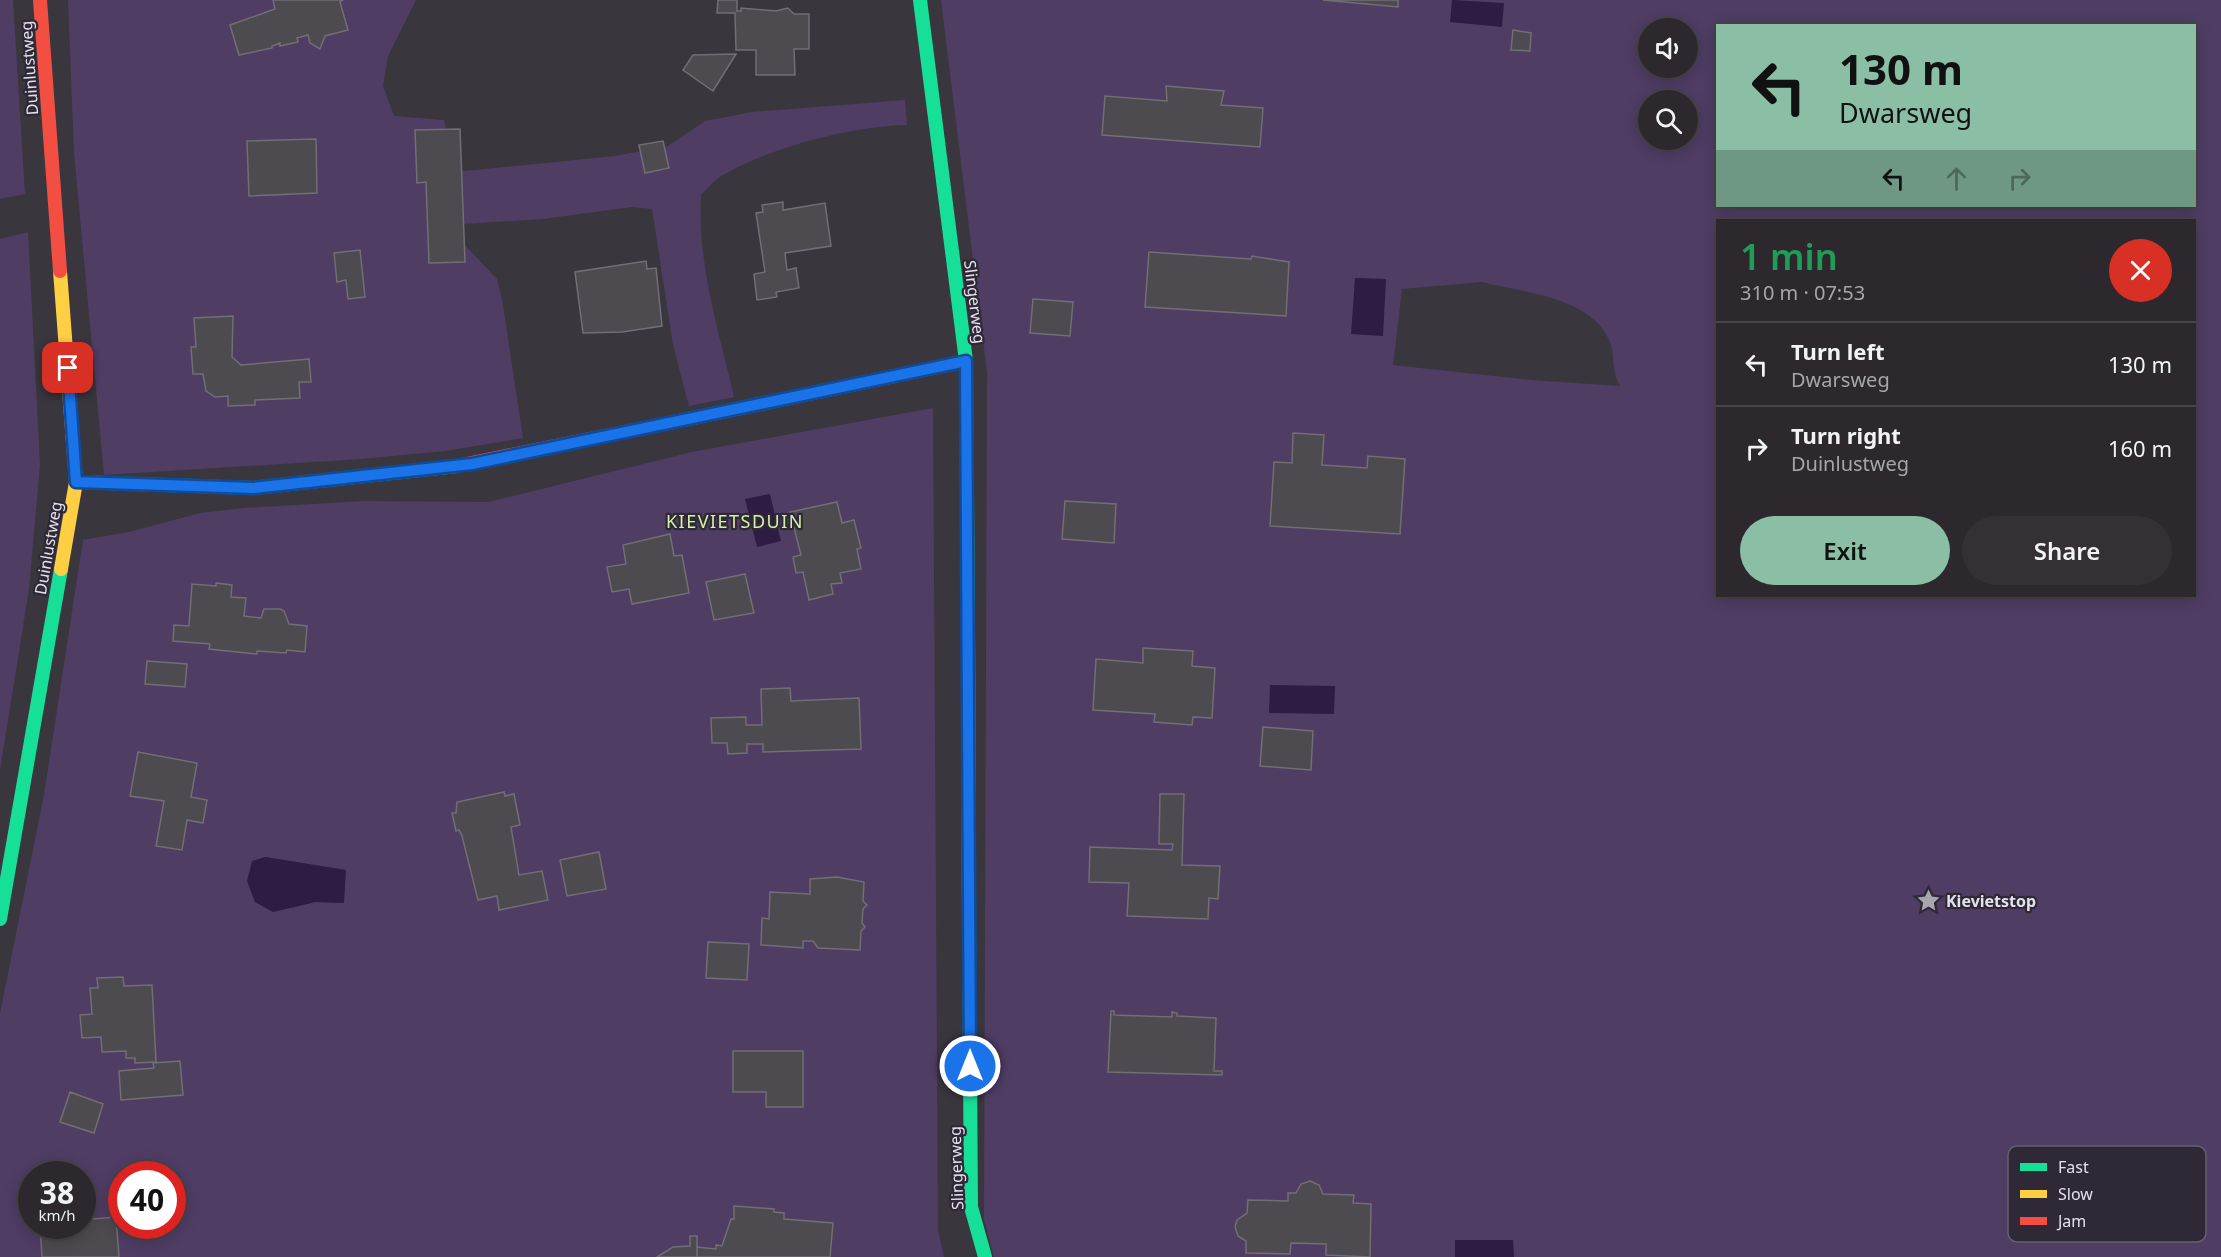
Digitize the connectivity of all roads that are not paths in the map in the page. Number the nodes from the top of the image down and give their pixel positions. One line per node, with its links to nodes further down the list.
1 (40, 0): 4 (street, Duinlustweg)
2 (920, 0): 3 (street, Slingerweg)
3 (966, 361): 4 (street); 6 (street, Slingerweg)
4 (76, 482): 5 (street, Duinlustweg)
5 (0, 919)
6 (985, 1257)

